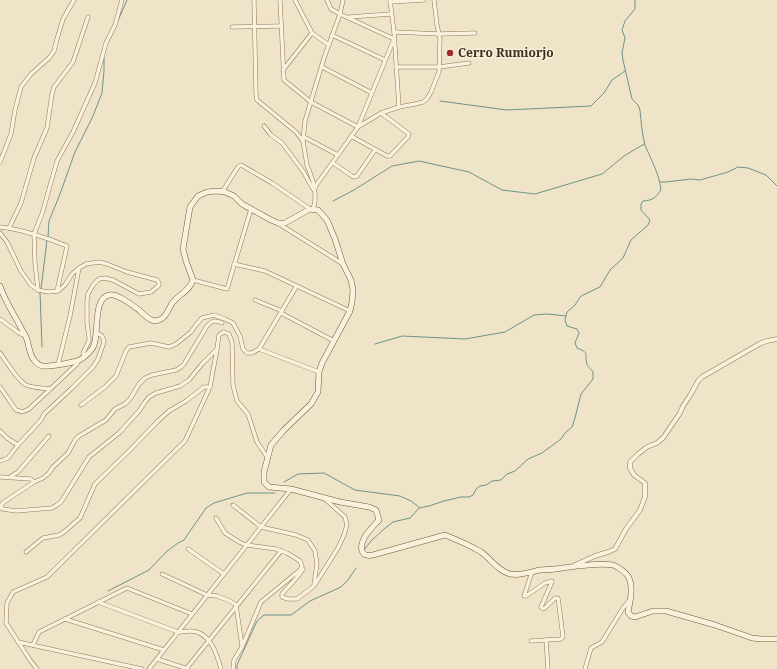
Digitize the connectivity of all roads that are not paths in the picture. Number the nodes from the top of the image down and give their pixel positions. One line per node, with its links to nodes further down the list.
1 (74, 0): 41 (street)
2 (122, 0): 51 (street)
3 (254, 0): 17 (street)
4 (280, 0): 15 (street)
5 (295, 0): 19 (street)
6 (327, 0): 11 (street)
7 (343, 0): 11 (street)
8 (424, 0): 10 (street)
9 (434, 0): 21 (street)
10 (390, 1): 12 (street)
11 (340, 14): 14 (street); 22 (street)
12 (391, 14): 14 (street); 18 (street)
13 (88, 17): 49 (street)
14 (348, 18): 23 (street)
15 (282, 26): 17 (street); 30 (street)
16 (232, 27): 17 (street)
17 (254, 27): 38 (street)
18 (394, 32): 21 (street); 23 (street)
19 (312, 33): 24 (street); 30 (street)
20 (476, 33): 21 (street)
21 (439, 34): 29 (street)
22 (332, 36): 24 (street); 25 (street)
23 (394, 39): 25 (street); 28 (street)
24 (329, 45): 27 (street)
25 (385, 60): 31 (street)
26 (469, 63): 29 (street)
27 (322, 67): 31 (street); 32 (street)
28 (396, 67): 29 (street); 33 (street)
29 (439, 67): 33 (street)
30 (283, 70): 32 (street)
31 (372, 92): 36 (street)
32 (311, 102): 36 (street); 38 (street)
33 (398, 107): 34 (street)
34 (381, 113): 36 (street); 39 (street)
35 (264, 126): 43 (street)
36 (358, 127): 37 (street)
37 (352, 136): 39 (street); 40 (street)
38 (304, 139): 40 (street); 43 (street)
39 (375, 150): 42 (street)
40 (338, 155): 42 (street)
41 (0, 162)
42 (333, 163): 43 (street)
43 (314, 190): 46 (street)
44 (222, 192): 45 (main road); 46 (street); 55 (main road)
45 (251, 209): 47 (main road); 52 (street)
46 (312, 210): 47 (main road); 53 (main road)
47 (278, 223): 53 (street)
48 (0, 227): 49 (street)
49 (9, 228): 51 (street)
50 (0, 233): 58 (street)
51 (34, 234): 58 (street); 59 (street)
52 (234, 264): 55 (street); 57 (street)
53 (343, 264): 61 (main road)
54 (79, 268): 59 (street); 74 (street); 76 (street)
55 (194, 280): 67 (main road)
56 (0, 286): 68 (main road)
57 (296, 287): 61 (street); 62 (street)
58 (38, 290): 59 (street)
59 (57, 291)
60 (255, 300): 62 (street)
61 (350, 311): 70 (main road)
62 (282, 312): 70 (street); 72 (street)
63 (0, 319): 68 (street)
64 (225, 319): 65 (street); 72 (street); 81 (street)
65 (222, 322): 66 (street); 89 (street)
66 (224, 332): 71 (street); 85 (street)
67 (97, 334): 74 (main road); 84 (street)
68 (26, 336): 76 (main road)
69 (777, 339): 100 (street)
70 (334, 341): 77 (main road)
71 (217, 349): 79 (street); 89 (street)
72 (259, 349): 77 (street)
73 (0, 353): 80 (street)
74 (84, 356): 75 (main road)
75 (78, 361): 76 (main road); 80 (street)
76 (58, 364)
77 (319, 372): 85 (main road)
78 (0, 387): 80 (street)
79 (210, 387): 98 (street); 116 (street)
80 (50, 389)
81 (81, 405)
82 (0, 431): 84 (street)
83 (49, 436): 88 (street)
84 (18, 445): 86 (street)
85 (268, 458): 90 (main road)
86 (0, 461)
87 (0, 477): 88 (street)
88 (10, 477): 89 (street)
89 (34, 482)
90 (291, 489): 91 (main road); 94 (street)
91 (324, 498): 101 (main road); 104 (street)
92 (233, 505): 94 (street)
93 (216, 518): 95 (street)
94 (261, 527): 95 (street); 104 (street)
95 (246, 546): 97 (street); 103 (street)
96 (188, 549): 103 (street)
97 (281, 551): 99 (street); 108 (street)
98 (26, 552)
99 (302, 566): 104 (street); 118 (street)
100 (571, 567): 101 (main road); 106 (main road)
101 (532, 572): 113 (street)
102 (162, 574): 105 (street)
103 (224, 574): 105 (street)
104 (314, 586)
105 (207, 595): 108 (street); 109 (street)
106 (630, 600): 112 (main road); 128 (street)
107 (98, 602): 109 (street); 110 (street); 111 (street)
108 (236, 607): 114 (street); 118 (street)
109 (192, 614): 111 (street)
110 (65, 619): 117 (street); 119 (street)
111 (178, 632): 114 (street); 119 (street)
112 (777, 639)
113 (546, 640): 115 (street); 127 (street)
114 (209, 641): 124 (street); 125 (street)
115 (531, 641)
116 (18, 642): 117 (street); 121 (street)
117 (33, 645): 122 (street)
118 (242, 647): 126 (street)
119 (164, 650): 120 (street)
120 (157, 659): 123 (street); 124 (street)
121 (37, 669)
122 (142, 669)
123 (149, 669)
124 (187, 669)
125 (221, 669)
126 (233, 669)
127 (548, 669)
128 (585, 669)

